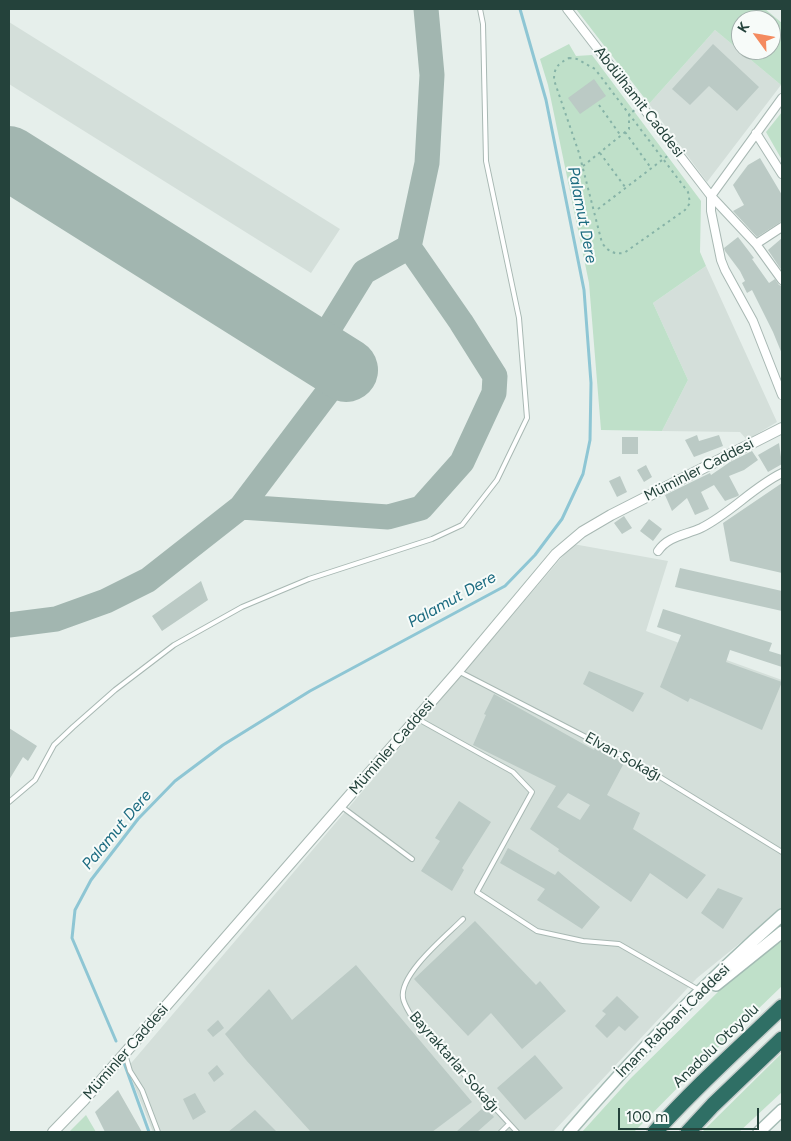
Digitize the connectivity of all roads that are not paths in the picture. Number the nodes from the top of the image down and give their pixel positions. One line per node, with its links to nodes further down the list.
1 (480, 9): 16 (lane)
2 (567, 9): 6 (street, Abdülhamit Caddesi)
3 (782, 98): 4 (street)
4 (756, 133): 5 (street); 6 (street)
5 (782, 174)
6 (711, 196): 8 (street, Abdülhamit Caddesi); 10 (street)
7 (782, 227): 8 (street)
8 (756, 244): 9 (street, Abdülhamit Caddesi)
9 (782, 280)
10 (782, 395)
11 (782, 428): 14 (street, Müminler Caddesi)
12 (782, 473): 13 (street)
13 (658, 551)
14 (458, 671): 15 (street, Müminler Caddesi); 18 (lane, Elvan Sokağı)
15 (416, 718): 17 (street, Müminler Caddesi); 23 (lane)
16 (9, 802)
17 (340, 806): 19 (lane); 27 (street, Müminler Caddesi)
18 (782, 852)
19 (412, 859)
20 (782, 916): 23 (main road, İmam Rabbani Caddesi)
21 (463, 919): 30 (lane, Bayraktarlar Sokağı)
22 (782, 932): 25 (main road)
23 (701, 991): 25 (main road, İmam Rabbani Caddesi)
24 (782, 1007): 36 (highway, Anadolu Otoyolu)
25 (675, 1016): 35 (main road, İmam Rabbani Caddesi)
26 (782, 1039): 37 (highway)
27 (124, 1053): 31 (street, Müminler Caddesi); 32 (lane)
28 (782, 1110): 29 (main road)
29 (777, 1120): 38 (main road)
30 (509, 1124): 33 (lane); 34 (lane, Bayraktarlar Sokağı)
31 (53, 1132)
32 (158, 1132)
33 (501, 1132)
34 (517, 1132)
35 (569, 1132)
36 (654, 1132)
37 (690, 1132)
38 (759, 1132)

